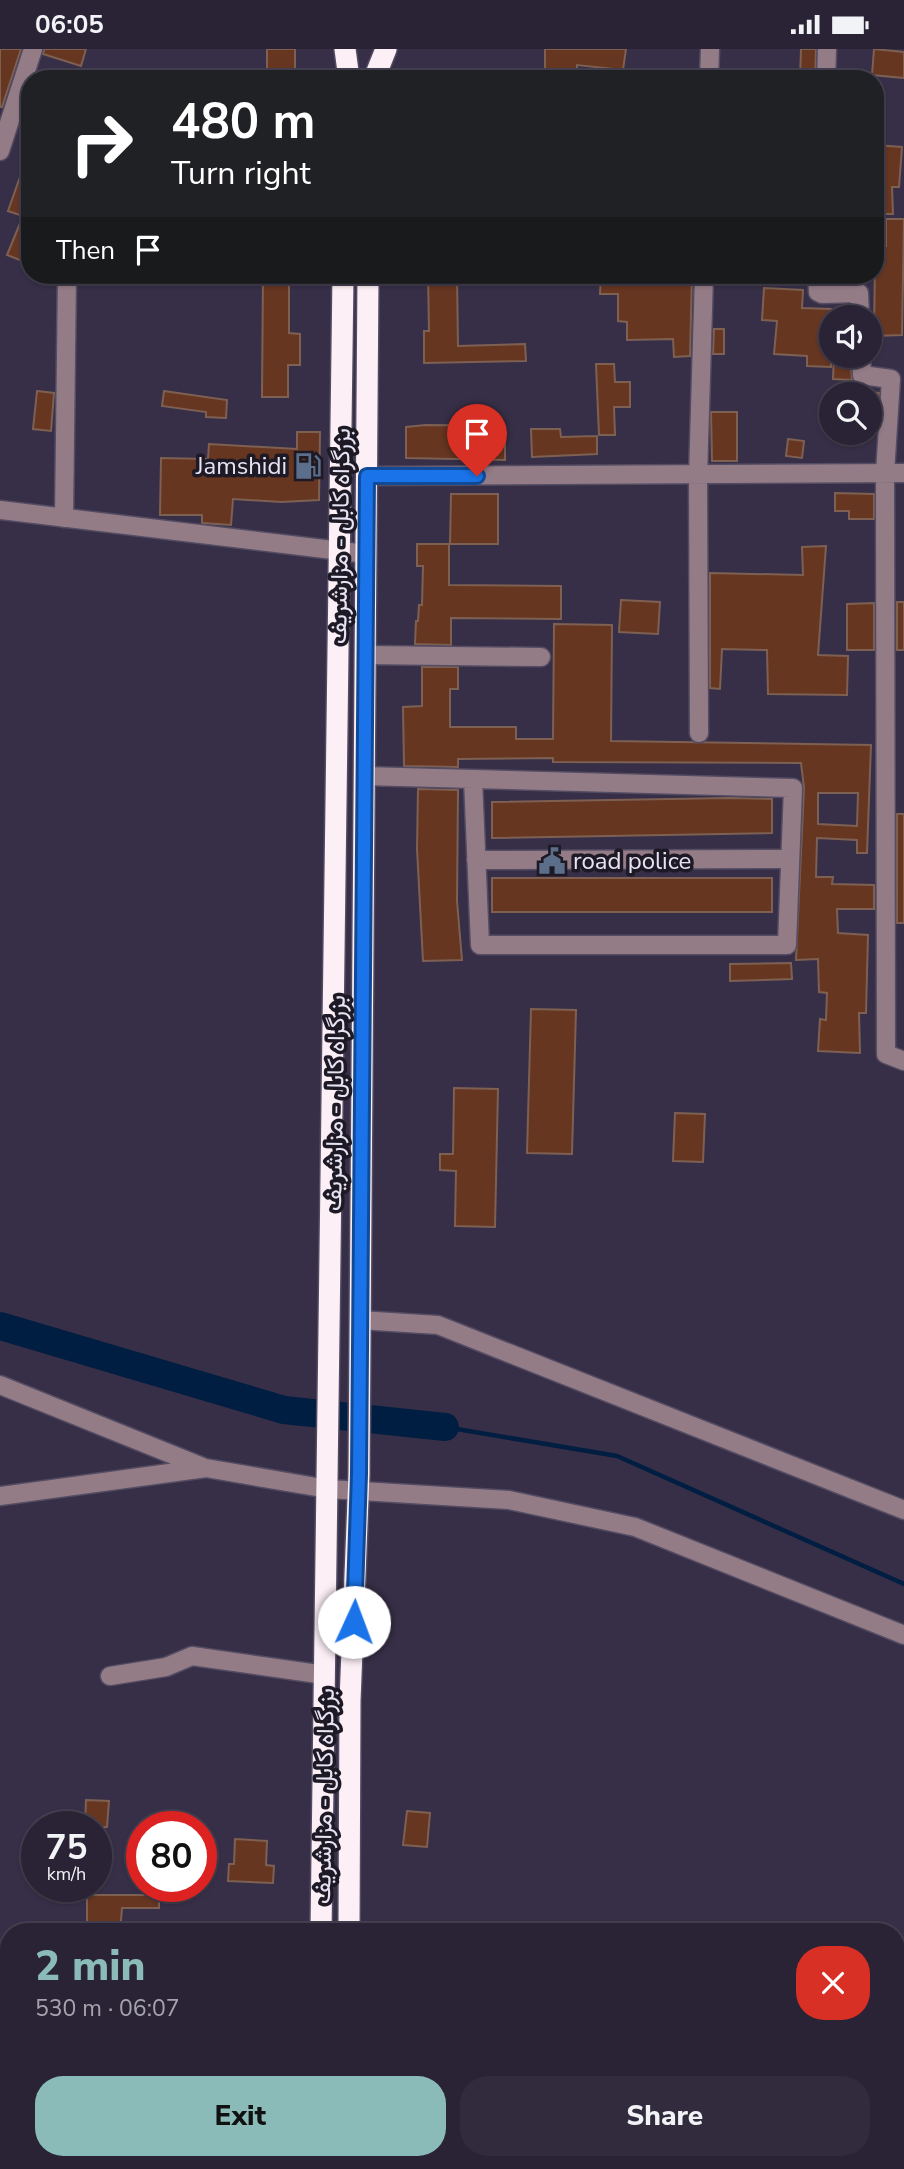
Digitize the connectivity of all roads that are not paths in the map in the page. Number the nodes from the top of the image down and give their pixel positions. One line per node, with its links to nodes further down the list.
1 (33, 49): 6 (street)
2 (345, 49): 7 (highway)
3 (386, 49): 8 (highway)
4 (710, 49): 9 (street)
5 (827, 49): 10 (street)
6 (29, 70)
7 (348, 70)
8 (378, 70)
9 (709, 70)
10 (826, 70)
11 (21, 95): 12 (street)
12 (0, 151)
13 (67, 284): 25 (street)
14 (343, 284): 26 (highway, بزرگراه کابل - مزارشریف)
15 (368, 284): 22 (highway, بزرگراه کابل - مزارشریف)
16 (704, 284): 23 (street)
17 (818, 284): 18 (street)
18 (860, 305)
19 (862, 368): 20 (street)
20 (885, 473): 21 (street); 23 (street); 35 (street)
21 (904, 473)
22 (367, 476): 23 (street); 27 (highway, بزرگراه کابل - مزارشریف)
23 (698, 477): 30 (street)
24 (0, 510): 25 (street)
25 (64, 518): 26 (street)
26 (340, 551): 27 (street); 39 (highway, بزرگراه کابل - مزارشریف)
27 (366, 554): 28 (highway, بزرگراه کابل - مزارشریف)
28 (365, 655): 29 (street); 31 (highway, بزرگراه کابل - مزارشریف)
29 (541, 657)
30 (699, 733)
31 (364, 776): 32 (street); 36 (highway, بزرگراه کابل - مزارشریف)
32 (472, 779): 33 (street); 34 (street)
33 (790, 859): 34 (street); 34 (street)
34 (476, 860)
35 (904, 1061)
36 (359, 1320): 40 (highway, بزرگراه کابل - مزارشریف); 42 (street)
37 (0, 1385): 38 (street)
38 (206, 1468): 39 (street); 41 (street)
39 (328, 1482): 40 (street); 44 (highway, بزرگراه کابل - مزارشریف)
40 (359, 1482): 43 (street); 47 (highway, بزرگراه کابل - مزارشریف)
41 (0, 1496)
42 (904, 1510)
43 (904, 1635)
44 (325, 1675): 45 (street); 46 (highway, بزرگراه کابل - مزارشریف)
45 (110, 1676)
46 (321, 1923)
47 (349, 1923)

